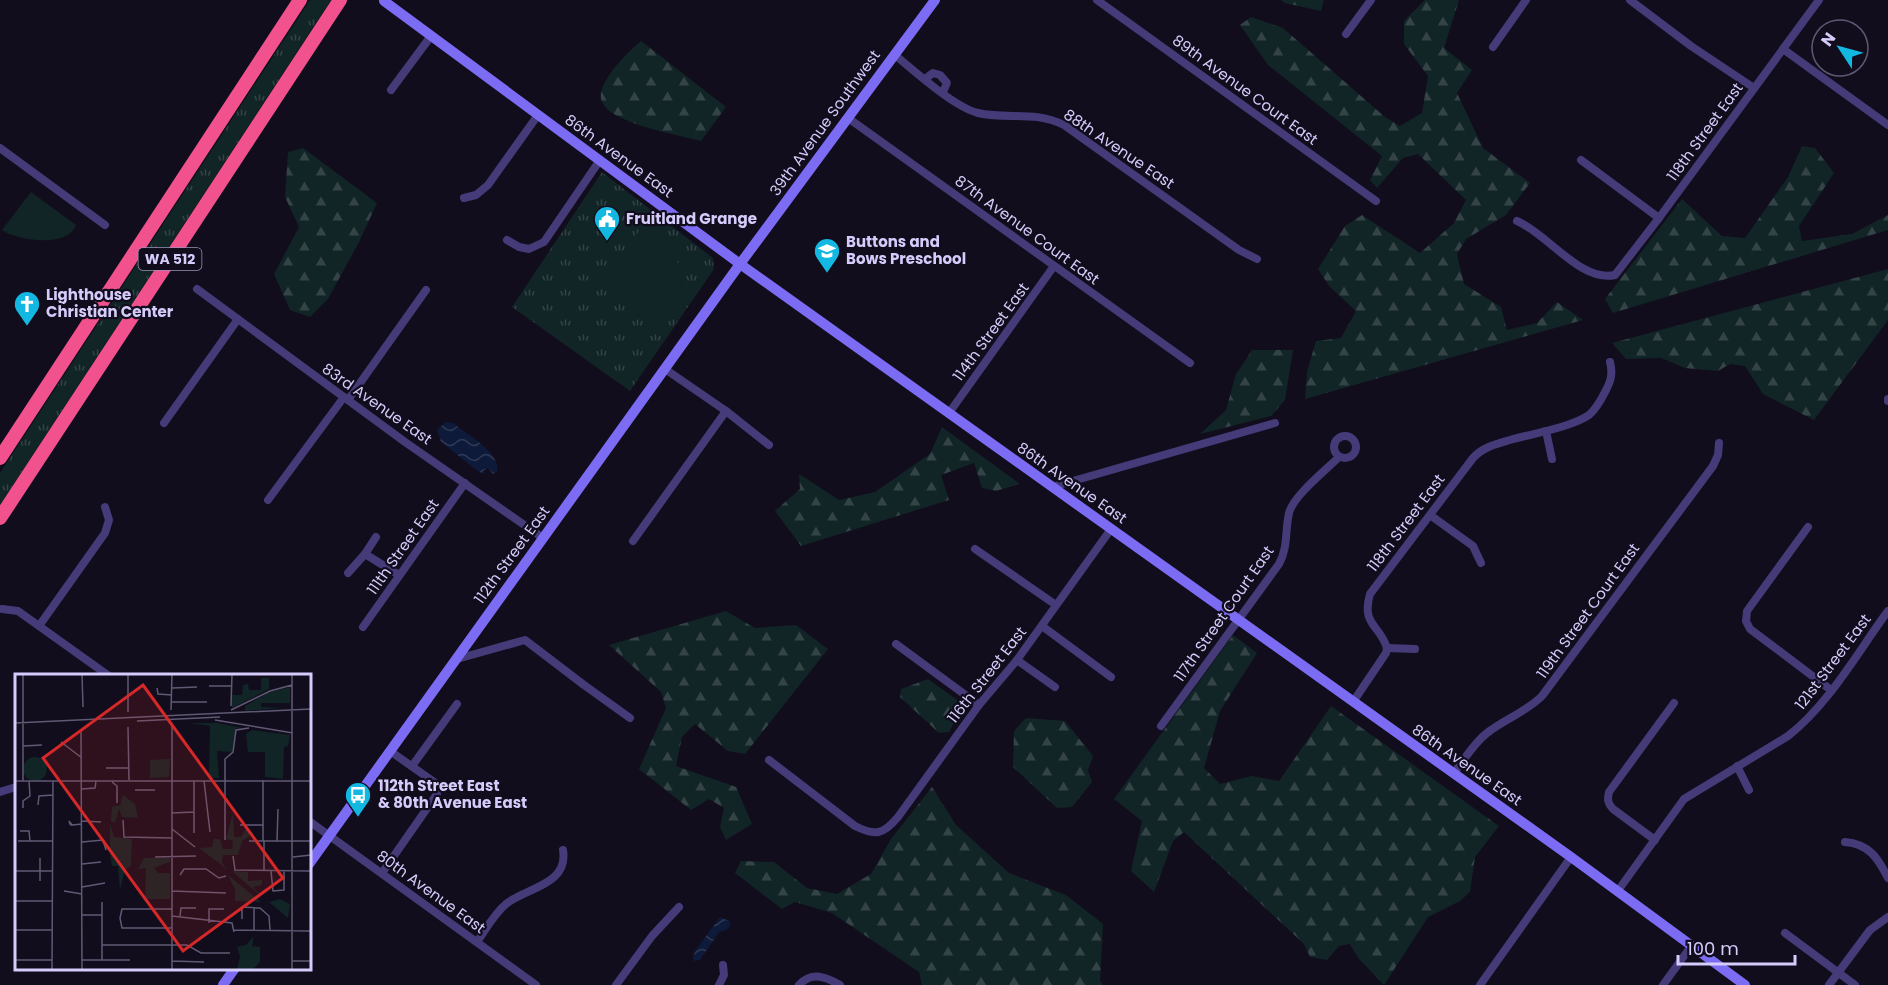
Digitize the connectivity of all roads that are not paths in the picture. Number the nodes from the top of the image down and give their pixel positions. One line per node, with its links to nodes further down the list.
1 (300, 0): 49 (highway, WA 512)
2 (340, 0): 56 (highway, WA 512)
3 (935, 0): 14 (street, 39th Avenue Southwest)
4 (1097, 0): 26 (street, 89th Avenue Court East)
5 (1371, 0): 10 (street)
6 (1526, 0): 12 (street)
7 (1630, 0): 16 (street)
8 (1819, 0): 13 (street, 118th Street East)
9 (384, 1): 11 (street, 86th Avenue East)
10 (1346, 34)
11 (431, 36): 17 (street); 19 (street, 86th Avenue East)
12 (1493, 47)
13 (1783, 49): 16 (street, 118th Street East); 21 (street)
14 (894, 55): 15 (street, 88th Avenue East); 20 (street, 39th Avenue Southwest)
15 (925, 79): 18 (street, 88th Avenue East); 18 (street)
16 (1754, 88): 27 (street, 118th Street East)
17 (391, 90)
18 (943, 92): 31 (street, 88th Avenue East)
19 (538, 115): 23 (street, 86th Avenue East); 25 (street)
20 (848, 118): 32 (street, 39th Avenue Southwest); 33 (street, 87th Avenue Court East)
21 (1888, 125)
22 (0, 148): 29 (street)
23 (600, 160): 30 (street); 32 (street, 86th Avenue East)
24 (1581, 160): 27 (street)
25 (464, 198)
26 (1376, 201)
27 (1659, 218): 28 (street, 118th Street East)
28 (1517, 221)
29 (105, 225)
30 (507, 240)
31 (1257, 259)
32 (740, 264): 39 (street, 112th Street East); 42 (street, 86th Avenue East)
33 (1054, 266): 38 (street, 87th Avenue Court East); 42 (street, 114th Street East)
34 (197, 289): 36 (street, 83rd Avenue East)
35 (426, 290): 40 (street)
36 (238, 319): 40 (street, 83rd Avenue East); 43 (street)
37 (1610, 362): 45 (street, 118th Street East)
38 (1190, 363)
39 (665, 369): 41 (street); 60 (street, 112th Street East)
40 (346, 399): 51 (street, 83rd Avenue East); 53 (street)
41 (726, 411): 47 (street); 61 (street)
42 (949, 413): 52 (street, 86th Avenue East)
43 (164, 423)
44 (1275, 423): 52 (street)
45 (1546, 430): 50 (street); 55 (street, 118th Street East)
46 (1719, 443): 93 (street, 119th Street Court East)
47 (769, 445)
48 (1339, 457): 70 (street, 117th Street Court East)
49 (0, 458)
50 (1552, 459)
51 (465, 483): 60 (street, 83rd Avenue East); 66 (street, 111th Street East)
52 (1052, 487): 58 (street, 86th Avenue East)
53 (268, 500)
54 (105, 507): 71 (street)
55 (1430, 514): 64 (street); 75 (street, 118th Street East)
56 (0, 518)
57 (1808, 527): 82 (street)
58 (1111, 529): 67 (street, 116th Street East); 70 (street, 86th Avenue East)
59 (376, 537): 63 (street)
60 (543, 538): 77 (street, 112th Street East)
61 (633, 541)
62 (975, 549): 67 (street)
63 (364, 554): 65 (street); 66 (street)
64 (1481, 563)
65 (348, 573)
66 (399, 576): 73 (street, 111th Street East)
67 (1056, 605): 72 (street, 116th Street East)
68 (2, 609): 71 (street)
69 (1888, 611): 82 (street, 121st Street East)
70 (1238, 620): 83 (street, 86th Avenue East); 88 (street, 117th Street Court East)
71 (39, 626): 79 (street)
72 (1042, 626): 78 (street, 116th Street East); 80 (street)
73 (363, 627)
74 (896, 644): 86 (street)
75 (1387, 648): 76 (street); 83 (street)
76 (1415, 649)
77 (456, 659): 87 (street); 89 (street, 112th Street East)
78 (1017, 660): 81 (street); 86 (street, 116th Street East)
79 (106, 674)
80 (1112, 676)
81 (1055, 687)
82 (1831, 690): 92 (street, 121st Street East)
83 (1353, 702): 93 (street, 86th Avenue East)
84 (1674, 703): 99 (street)
85 (457, 704): 91 (street)
86 (980, 705): 90 (street, 116th Street East)
87 (630, 718)
88 (1161, 726)
89 (390, 751): 91 (street); 98 (street, 112th Street East)
90 (769, 760)
91 (412, 766): 104 (street)
92 (1737, 766): 95 (street); 99 (street, 121st Street East)
93 (1454, 773): 102 (street, 86th Avenue East)
94 (15, 787): 96 (street)
95 (1749, 790)
96 (0, 792)
97 (310, 822): 98 (street, 80th Avenue East)
98 (329, 836): 103 (street, 112th Street East); 104 (street, 80th Avenue East)
99 (1655, 840): 106 (street, 121st Street East)
100 (1845, 842): 105 (street)
101 (563, 850): 110 (street)
102 (1571, 857): 106 (street, 86th Avenue East); 121 (street)
103 (310, 863)
104 (382, 873): 110 (street, 80th Avenue East)
105 (1888, 878)
106 (1617, 891): 111 (street, 86th Avenue East)
107 (679, 907): 117 (street)
108 (1888, 917): 114 (street)
109 (1785, 933): 114 (street)
110 (477, 942): 116 (street, 80th Avenue East)
111 (1692, 945): 122 (street); 123 (street, 86th Avenue East)
112 (723, 965): 118 (street)
113 (234, 970): 115 (street)
114 (1838, 973): 124 (street); 125 (street)
115 (223, 985)
116 (536, 985)
117 (616, 985)
118 (719, 985)
119 (799, 985): 120 (street)
120 (840, 985)
121 (1480, 985)
122 (1663, 985)
123 (1744, 985)
124 (1829, 985)
125 (1855, 985)

